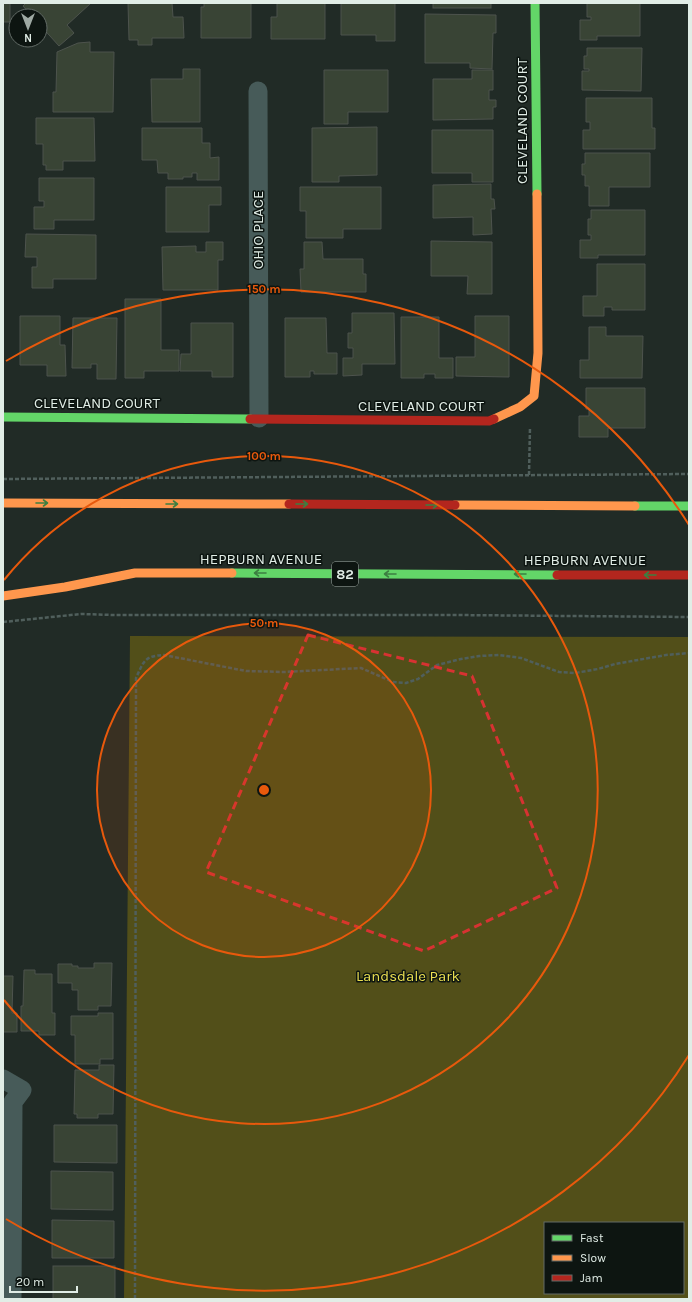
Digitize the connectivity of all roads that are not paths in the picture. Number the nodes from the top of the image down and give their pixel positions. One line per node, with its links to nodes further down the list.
1 (535, 3): 4 (main road, CLEVELAND COURT)
2 (258, 91): 4 (street, OHIO PLACE)
3 (3, 417): 4 (main road, CLEVELAND COURT)
4 (258, 418)
5 (3, 503): 6 (main road, one-way to 6)
6 (689, 506)
7 (689, 575): 8 (main road, HEPBURN AVENUE / 82, one-way to 8)
8 (3, 596)
9 (3, 1079): 10 (street)
10 (8, 1182): 11 (street)
11 (12, 1299)

